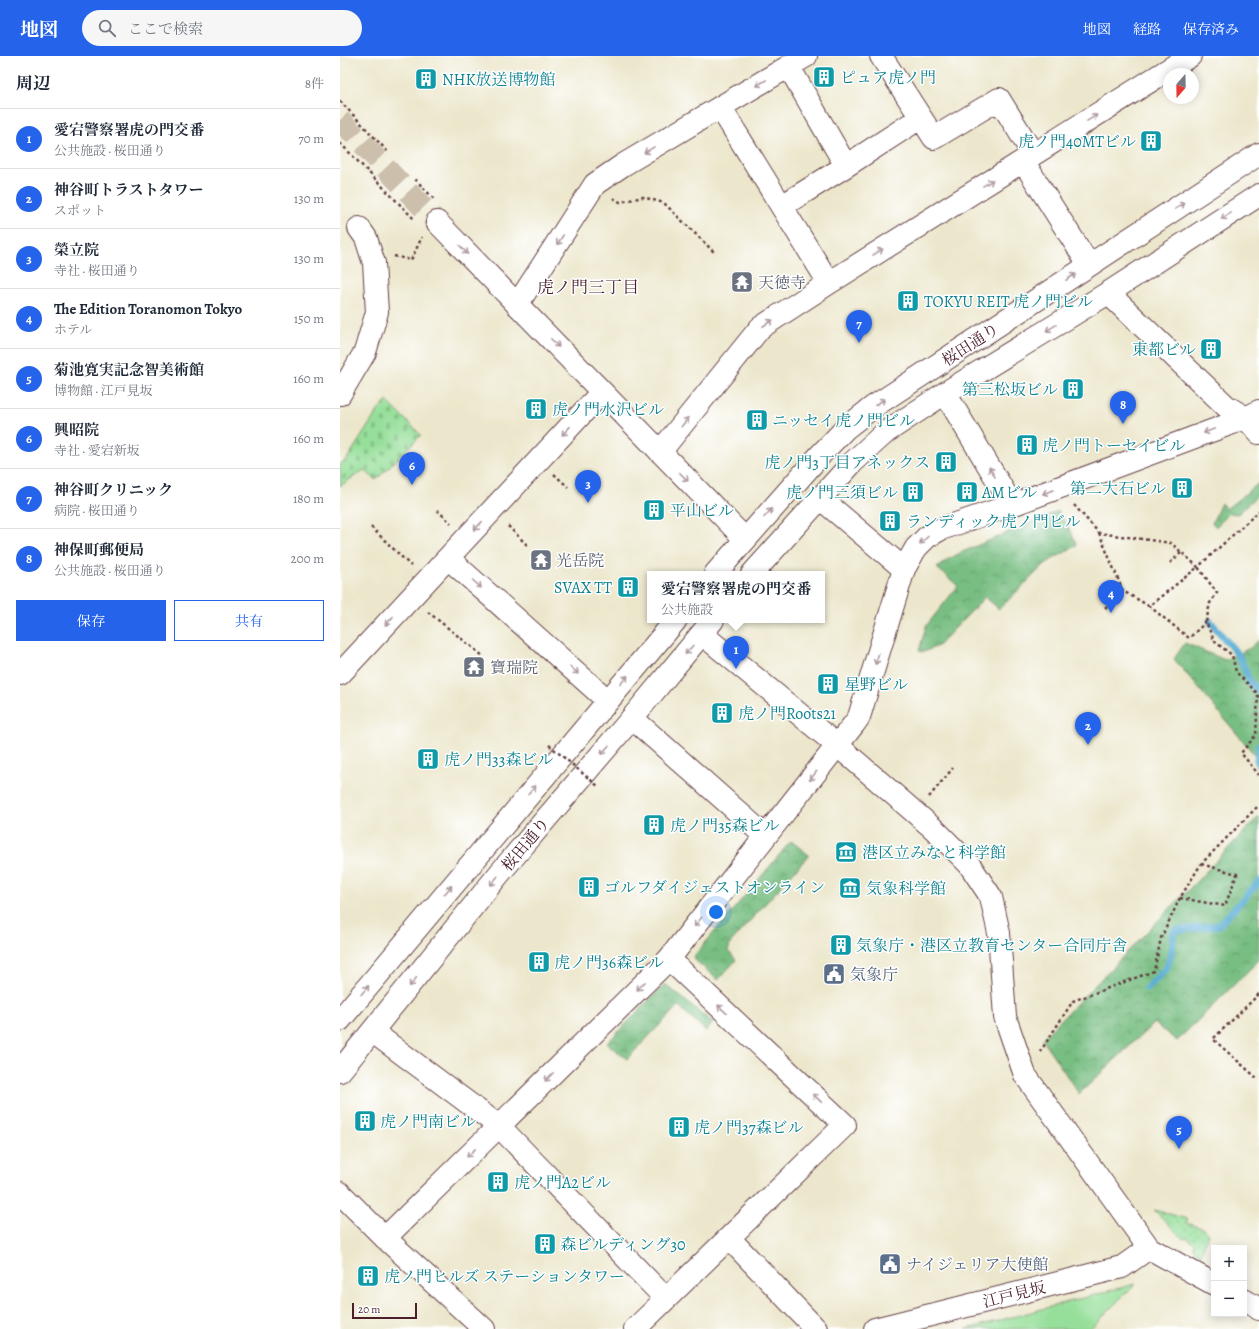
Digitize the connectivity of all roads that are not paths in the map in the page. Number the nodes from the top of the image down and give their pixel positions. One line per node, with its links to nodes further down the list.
1 (881, 56): 5 (main road)
2 (1190, 56): 7 (main road, one-way to 2)
3 (798, 62): 4 (main road, one-way to 4); 8 (main road)
4 (720, 107): 10 (main road); 16 (main road, one-way to 16)
5 (920, 118): 7 (main road); 8 (main road)
6 (1259, 154): 13 (main road, 桜田通り, one-way to 6)
7 (1028, 158): 13 (main road); 14 (main road, one-way to 7)
8 (846, 166): 10 (main road)
9 (1259, 195): 15 (main road, 桜田通り, one-way to 15)
10 (782, 206): 14 (main road)
11 (360, 228): 19 (main road)
12 (430, 228): 16 (main road, one-way to 16)
13 (1089, 265): 24 (main road, 桜田通り, one-way to 13)
14 (829, 282): 21 (main road, one-way to 14)
15 (1108, 293): 18 (main road, 桜田通り, one-way to 18); 20 (main road)
16 (517, 304): 17 (main road, one-way to 17)
17 (602, 392): 21 (main road); 25 (main road, one-way to 25)
18 (945, 393): 22 (main road, 桜田通り); 23 (main road, one-way to 18)
19 (340, 394)
20 (1254, 421): 23 (main road, one-way to 23)
21 (660, 452): 24 (main road, one-way to 24)
22 (820, 498): 26 (main road); 28 (main road, 桜田通り)
23 (1012, 505): 26 (main road, one-way to 26)
24 (745, 539): 27 (main road, 桜田通り)
25 (448, 558): 31 (main road, one-way to 31); 32 (main road, one-way to 32)
26 (904, 569): 34 (main road, one-way to 34)
27 (718, 571)
28 (755, 571)
29 (673, 623): 32 (main road, 桜田通り, one-way to 29)
30 (708, 627): 33 (main road, 桜田通り, one-way to 33); 34 (main road)
31 (340, 674)
32 (607, 700): 37 (main road, 桜田通り, one-way to 32)
33 (632, 718): 35 (main road); 38 (main road, 桜田通り, one-way to 38)
34 (838, 746): 35 (main road, one-way to 35); 44 (main road)
35 (765, 836): 36 (main road, one-way to 36)
36 (669, 959): 40 (main road, one-way to 40); 43 (main road, one-way to 36)
37 (340, 1020)
38 (373, 1032): 39 (main road, 桜田通り); 40 (main road)
39 (340, 1071)
40 (499, 1126): 42 (main road, one-way to 42); 46 (main road)
41 (340, 1193): 42 (main road)
42 (385, 1238): 49 (main road)
43 (729, 1238): 46 (main road); 51 (main road)
44 (1149, 1248): 45 (main road); 52 (main road, 江戸見坂)
45 (1211, 1282)
46 (666, 1299): 50 (main road)
47 (1247, 1302): 48 (main road)
48 (1259, 1310)
49 (484, 1329)
50 (635, 1329)
51 (816, 1329)
52 (875, 1329)

